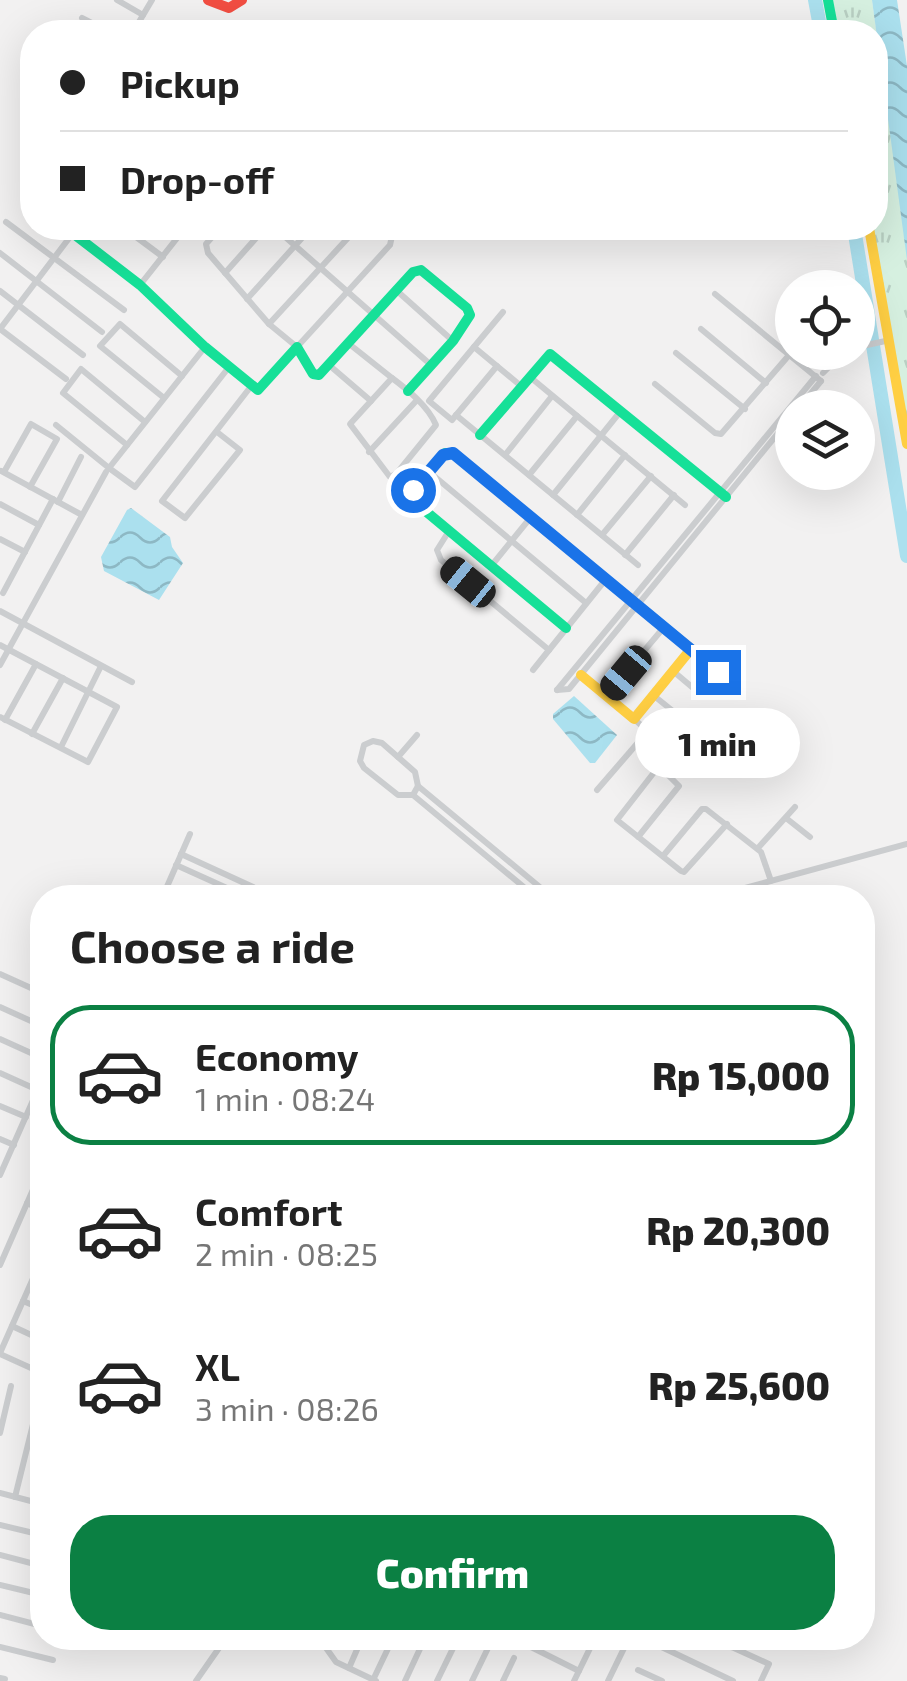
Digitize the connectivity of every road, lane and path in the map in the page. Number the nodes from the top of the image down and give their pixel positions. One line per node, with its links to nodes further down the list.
1 (116, 0): 5 (street)
2 (152, 0): 5 (street)
3 (208, 0): 4 (street)
4 (242, 0)
5 (143, 15): 8 (street)
6 (82, 18): 7 (street)
7 (86, 20)
8 (140, 20)
9 (6, 222): 10 (street)
10 (20, 232)
11 (30, 240): 26 (street)
12 (68, 240): 26 (street)
13 (82, 240): 30 (street)
14 (140, 240): 25 (street)
15 (174, 240): 25 (street)
16 (211, 240): 28 (street)
17 (254, 240): 28 (street)
18 (289, 240): 23 (street)
19 (299, 240): 23 (street)
20 (346, 240): 27 (street)
21 (392, 240): 33 (street)
22 (871, 240): 44 (street)
23 (295, 245): 27 (street); 35 (street)
24 (0, 254): 29 (street)
25 (162, 257): 30 (street)
26 (54, 258): 29 (street); 37 (street)
27 (321, 268): 33 (street); 40 (street)
28 (225, 273): 35 (street)
29 (36, 281): 36 (street); 43 (street)
30 (140, 285): 50 (street)
31 (396, 290): 39 (street); 45 (street); 45 (street)
32 (0, 292): 36 (street)
33 (348, 292): 39 (street); 49 (street)
34 (715, 294): 46 (street)
35 (248, 299): 40 (street)
36 (18, 306): 41 (street); 53 (street)
37 (124, 310)
38 (503, 312): 51 (street)
39 (374, 314): 48 (street); 55 (street)
40 (269, 324): 49 (street)
41 (0, 329): 64 (street)
42 (701, 329): 66 (street)
43 (102, 332)
44 (890, 340): 47 (street); 85 (street)
45 (453, 341): 55 (street)
46 (775, 342)
47 (875, 343)
48 (348, 344): 54 (street); 63 (street)
49 (297, 346): 54 (street); 68 (street)
50 (205, 347): 56 (street); 61 (street)
51 (474, 347): 57 (street); 77 (street)
52 (676, 353): 75 (street)
53 (82, 355)
54 (329, 365): 74 (street)
55 (431, 365): 69 (street)
56 (230, 366): 68 (street); 91 (street)
57 (497, 366): 65 (street); 77 (street)
58 (777, 370): 66 (street)
59 (811, 370): 62 (street)
60 (827, 370): 62 (street)
61 (182, 376): 72 (street); 72 (street)
62 (820, 377): 70 (street); 97 (street)
63 (392, 378): 69 (street); 74 (street)
64 (66, 379)
65 (525, 381): 71 (street); 76 (street); 82 (street)
66 (766, 383): 75 (street)
67 (656, 384): 75 (street)
68 (252, 385): 81 (street)
69 (408, 390): 73 (street)
70 (811, 390)
71 (552, 396): 78 (street); 89 (street)
72 (164, 398): 79 (street)
73 (417, 400): 87 (street); 87 (street)
74 (371, 401): 87 (street)
75 (744, 409)
76 (621, 410): 83 (street); 97 (street)
77 (456, 415): 82 (street)
78 (577, 416): 83 (street); 94 (street)
79 (146, 422): 86 (street); 86 (street)
80 (56, 425): 91 (street)
81 (218, 432): 81 (street)
82 (480, 435): 89 (street)
83 (601, 435): 88 (street); 98 (street)
84 (775, 435): 97 (street)
85 (907, 444)
86 (127, 445): 91 (street)
87 (369, 452)
88 (626, 455): 95 (street); 104 (street)
89 (505, 456): 94 (street)
90 (81, 457): 100 (street)
91 (108, 470): 103 (street)
92 (2, 472): 96 (street); 96 (street)
93 (428, 472): 105 (street); 107 (street); 110 (street)
94 (529, 476): 98 (street)
95 (651, 476): 99 (street); 108 (street)
96 (30, 487): 100 (street)
97 (723, 494): 119 (street)
98 (553, 495): 104 (street)
99 (674, 495): 102 (street); 112 (street)
100 (55, 501): 103 (street); 106 (street)
101 (0, 504): 106 (street)
102 (686, 505)
103 (82, 515): 122 (street)
104 (577, 515): 108 (street)
105 (531, 517): 110 (street); 116 (street)
106 (39, 526): 111 (street)
107 (449, 531): 114 (street); 128 (street)
108 (602, 535): 112 (street)
109 (0, 539): 111 (street)
110 (510, 542): 114 (street); 120 (street)
111 (25, 552): 117 (street)
112 (626, 554): 113 (street)
113 (638, 565)
114 (492, 566): 124 (street)
115 (0, 575): 117 (street)
116 (606, 578): 119 (street); 120 (street)
117 (10, 580): 118 (street)
118 (2, 593)
119 (636, 602): 123 (street); 135 (street); 135 (street)
120 (586, 603): 124 (street)
121 (0, 612): 122 (street)
122 (23, 624): 127 (street); 131 (street)
123 (665, 626): 126 (street); 141 (street)
124 (566, 628): 128 (street)
125 (0, 645): 127 (street)
126 (691, 649): 133 (street); 134 (street)
127 (8, 650): 129 (street); 130 (street)
128 (548, 650): 132 (street)
129 (36, 664): 136 (street); 143 (street)
130 (0, 665)
131 (102, 666): 137 (street); 138 (street)
132 (533, 670)
133 (673, 671): 139 (street); 140 (street)
134 (718, 672)
135 (581, 674): 141 (street)
136 (62, 678): 138 (street); 146 (street)
137 (132, 682)
138 (88, 692): 149 (street); 149 (street)
139 (699, 693)
140 (653, 695): 142 (street); 144 (street)
141 (606, 696): 144 (street)
142 (679, 716)
143 (3, 718): 146 (street)
144 (634, 719): 145 (street)
145 (648, 731): 148 (street); 152 (street)
146 (32, 735): 149 (street)
147 (416, 735): 150 (street)
148 (657, 739)
149 (61, 748)
150 (398, 757): 151 (street); 153 (street)
151 (418, 786): 153 (street); 163 (street)
152 (597, 790)
153 (412, 795): 165 (street)
154 (795, 807): 155 (street)
155 (786, 818): 159 (street); 161 (street)
156 (727, 824): 161 (street); 164 (street); 164 (street)
157 (190, 834): 162 (street)
158 (638, 836): 158 (street); 164 (street)
159 (810, 837)
160 (907, 844): 167 (street)
161 (758, 848): 167 (street)
162 (181, 854): 166 (street); 170 (street)
163 (502, 856): 165 (street); 172 (street)
164 (663, 856)
165 (496, 863): 171 (street)
166 (176, 865): 168 (street); 169 (street)
167 (770, 880): 173 (street)
168 (168, 885)
169 (221, 885)
170 (249, 885)
171 (522, 885)
172 (537, 885)
173 (753, 885)
174 (0, 974): 175 (street)
175 (30, 988)
176 (0, 1006): 177 (street)
177 (30, 1020)
178 (0, 1039): 179 (street)
179 (30, 1053)
180 (0, 1074): 181 (street)
181 (30, 1087)
182 (0, 1106): 184 (street)
183 (30, 1110): 184 (street)
184 (26, 1117): 186 (street)
185 (0, 1139): 186 (street)
186 (14, 1145): 187 (street)
187 (0, 1173)
188 (30, 1196): 189 (street)
189 (27, 1203): 190 (street); 191 (street)
190 (30, 1204)
191 (0, 1265)
192 (30, 1290): 193 (street)
193 (23, 1301): 194 (street); 195 (street)
194 (30, 1304)
195 (12, 1326): 196 (street); 197 (street)
196 (30, 1334)
197 (0, 1353): 198 (street)
198 (30, 1367)
199 (11, 1386): 200 (street)
200 (0, 1433)
201 (30, 1436): 203 (street)
202 (0, 1493): 203 (street)
203 (15, 1497): 204 (street)
204 (30, 1501)
205 (0, 1524): 206 (street)
206 (30, 1532)
207 (0, 1555): 208 (street)
208 (30, 1563)
209 (0, 1585): 210 (street)
210 (30, 1593)
211 (0, 1615): 212 (street)
212 (30, 1623)
213 (0, 1647): 227 (street)
214 (218, 1650): 233 (street)
215 (328, 1650): 228 (street)
216 (356, 1650): 228 (street)
217 (388, 1650): 232 (street)
218 (420, 1650): 234 (street)
219 (452, 1650): 235 (street)
220 (487, 1650): 236 (street)
221 (537, 1650): 230 (street)
222 (588, 1650): 230 (street)
223 (623, 1650): 239 (street)
224 (668, 1650): 241 (street)
225 (739, 1650): 242 (street)
226 (514, 1658): 237 (street)
227 (53, 1660)
228 (348, 1668): 231 (street)
229 (638, 1670): 240 (street)
230 (578, 1671): 238 (street)
231 (359, 1677): 232 (street)
232 (374, 1680)
233 (196, 1681)
234 (406, 1681)
235 (437, 1681)
236 (472, 1681)
237 (503, 1681)
238 (574, 1681)
239 (608, 1681)
240 (662, 1681)
241 (733, 1681)
242 (761, 1681)

